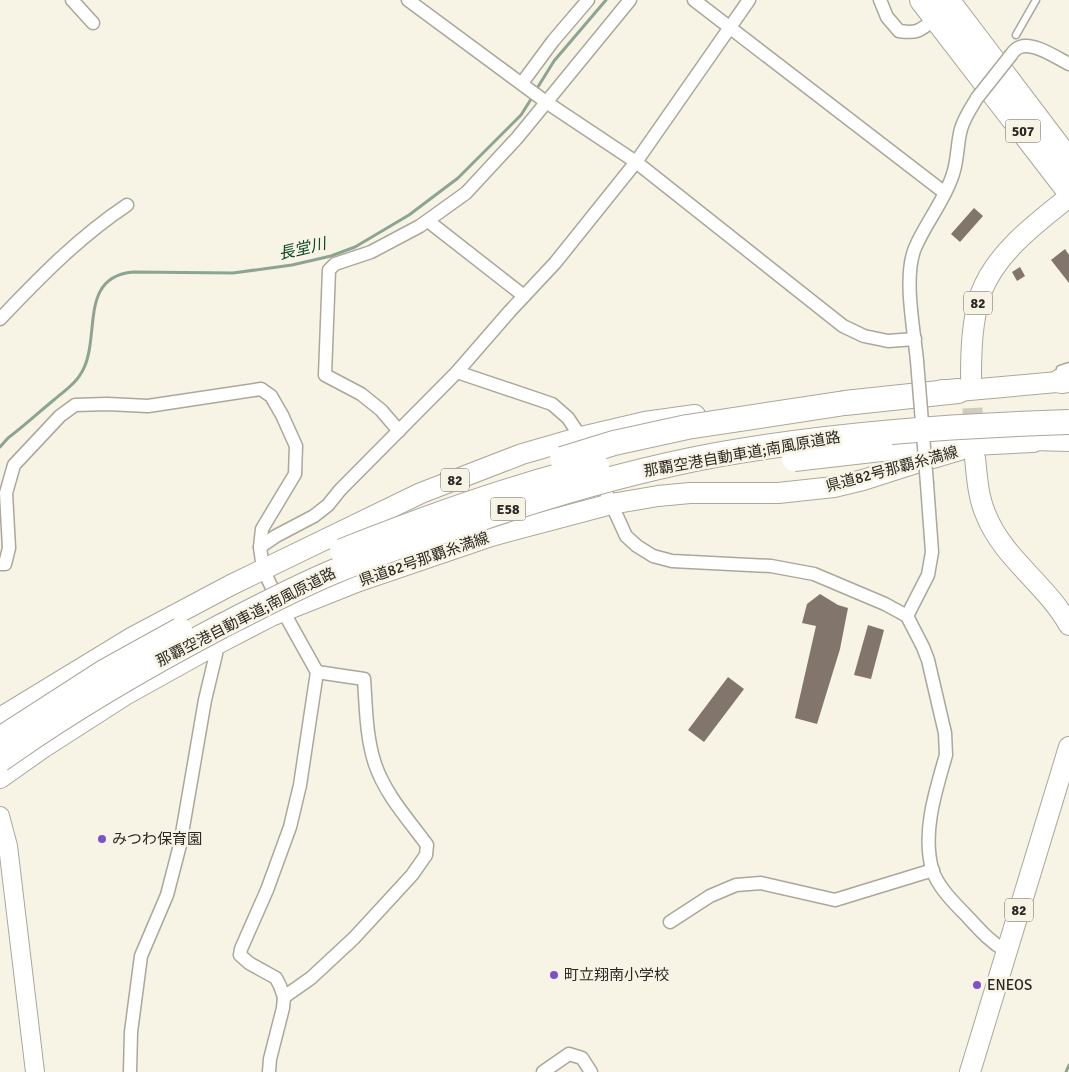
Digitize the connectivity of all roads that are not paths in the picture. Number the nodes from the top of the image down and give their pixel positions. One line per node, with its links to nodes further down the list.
1 (72, 0): 10 (street)
2 (408, 0): 14 (street)
3 (588, 0): 14 (street)
4 (630, 0): 15 (street)
5 (694, 0): 11 (street)
6 (749, 0): 11 (street)
7 (880, 0): 9 (street)
8 (1036, 0): 12 (lane)
9 (935, 6): 16 (highway, 507); 18 (highway, 507)
10 (93, 23)
11 (730, 28): 17 (street); 19 (street)
12 (1016, 35)
13 (1069, 64): 19 (street, bridge)
14 (522, 83): 15 (street)
15 (546, 102): 17 (street); 22 (street)
16 (1069, 161)
17 (636, 162): 23 (street); 25 (street)
18 (1069, 191)
19 (945, 193): 25 (street)
20 (1069, 197): 28 (main road, 82)
21 (127, 205): 24 (street)
22 (428, 221): 23 (street); 31 (street)
23 (524, 296): 26 (street)
24 (0, 319)
25 (915, 339): 42 (street, bridge)
26 (457, 372): 31 (street); 32 (street)
27 (1067, 377): 28 (main road, 82)
28 (964, 384): 32 (main road, 82); 37 (highway, bridge)
29 (1069, 406): 37 (highway, 那覇空港自動車道;南風原道路 / E58, bridge)
30 (1069, 422): 37 (highway, 那覇空港自動車道;南風原道路 / E58, bridge)
31 (399, 431): 38 (street)
32 (582, 437): 36 (street); 40 (main road, 82)
33 (1033, 440): 34 (main road, 県道82号那覇糸満線); 36 (main road, 県道82号那覇糸満線); 37 (highway, bridge)
34 (1069, 441)
35 (974, 458): 43 (main road, 県道82号那覇糸満線)
36 (611, 504): 41 (main road, 県道82号那覇糸満線); 42 (street)
37 (412, 533): 47 (highway, 那覇空港自動車道;南風原道路 / E58, bridge); 49 (highway, 那覇空港自動車道;南風原道路 / E58, bridge)
38 (260, 547): 39 (street); 40 (street)
39 (0, 564)
40 (263, 569): 41 (street); 46 (main road, 82)
41 (283, 611): 44 (main road, 県道82号那覇糸満線); 45 (street)
42 (907, 616): 52 (street)
43 (1069, 625)
44 (215, 644): 50 (main road, 県道82号那覇糸満線); 57 (street)
45 (316, 672): 55 (street); 55 (street)
46 (0, 718)
47 (0, 739)
48 (1069, 747): 54 (main road, 82)
49 (0, 760)
50 (0, 778)
51 (0, 816): 56 (street)
52 (932, 870): 53 (street); 54 (street)
53 (670, 922)
54 (1006, 951): 61 (main road, 82)
55 (284, 997): 58 (street)
56 (36, 1072)
57 (130, 1072)
58 (269, 1072)
59 (543, 1072): 60 (street)
60 (592, 1072)
61 (970, 1072)

